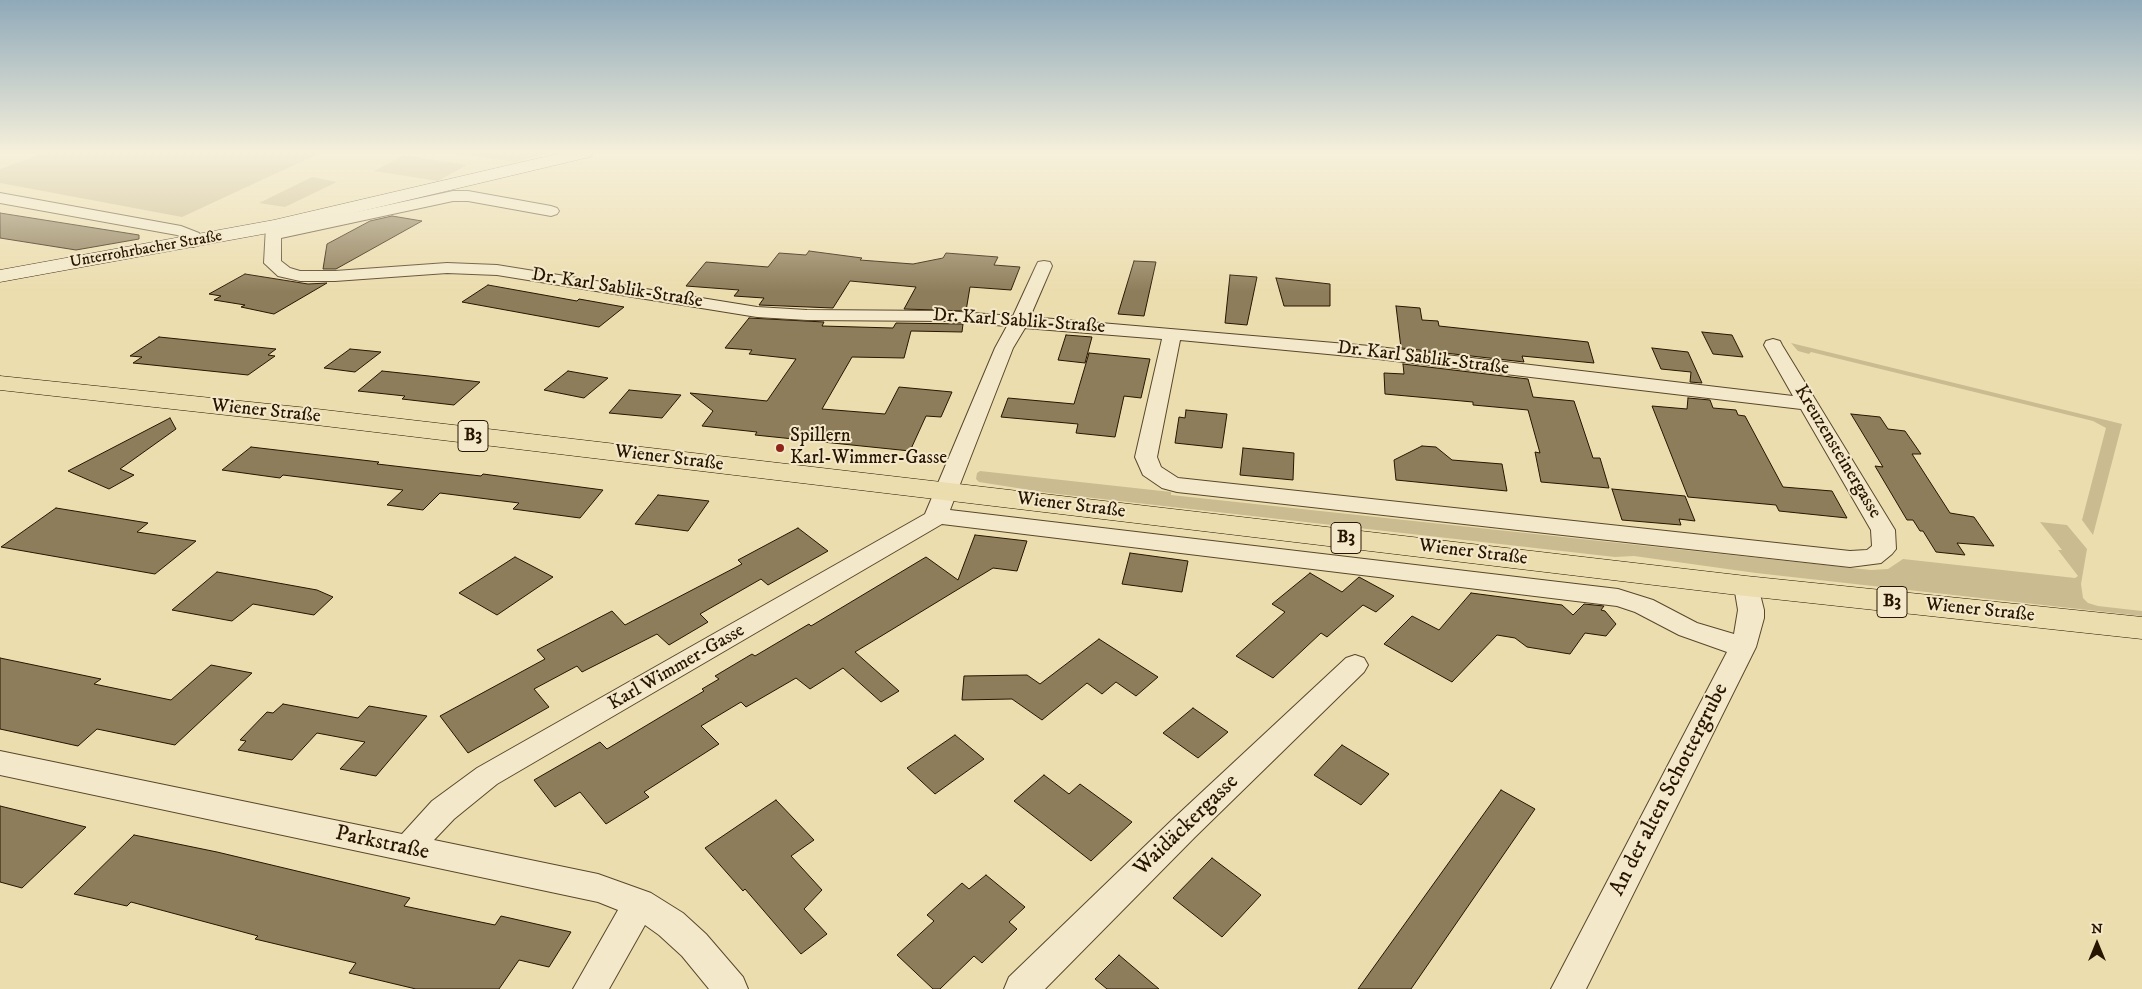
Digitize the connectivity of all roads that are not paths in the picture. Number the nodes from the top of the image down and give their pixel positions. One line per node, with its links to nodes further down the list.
1 (6, 199): 7 (street)
2 (399, 199): 6 (main road, Unterrohrbacher Straße)
3 (436, 199): 6 (street)
4 (485, 199): 5 (street)
5 (551, 211)
6 (274, 230): 7 (main road, Unterrohrbacher Straße); 10 (street, Dr. Karl Sablik-Straße)
7 (193, 242): 9 (main road, Unterrohrbacher Straße)
8 (1044, 266): 10 (street)
9 (0, 276)
10 (1019, 322): 11 (street, Dr. Karl Sablik-Straße); 15 (street)
11 (1172, 334): 14 (street, Dr. Karl Sablik-Straße); 16 (street, Wiener Straße)
12 (1773, 345): 14 (street, Kreuzensteinergasse)
13 (0, 383): 15 (main road, Wiener Straße / B3)
14 (1808, 404): 16 (street, Kreuzensteinergasse)
15 (941, 504): 17 (main road, Wiener Straße / B3); 19 (street, Wiener Straße); 22 (street, Karl Wimmer-Gasse)
16 (1873, 557)
17 (1746, 586): 18 (main road, Wiener Straße / B3); 19 (street, An der alten Schottergrube)
18 (2142, 628)
19 (1743, 647): 27 (street, An der alten Schottergrube)
20 (1356, 665): 26 (street, Waidäckergasse)
21 (0, 763): 22 (street, Parkstraße)
22 (408, 849): 23 (street, Parkstraße)
23 (640, 903): 24 (street); 25 (street, Parkstraße)
24 (590, 989)
25 (731, 989)
26 (1021, 989)
27 (1568, 989)

